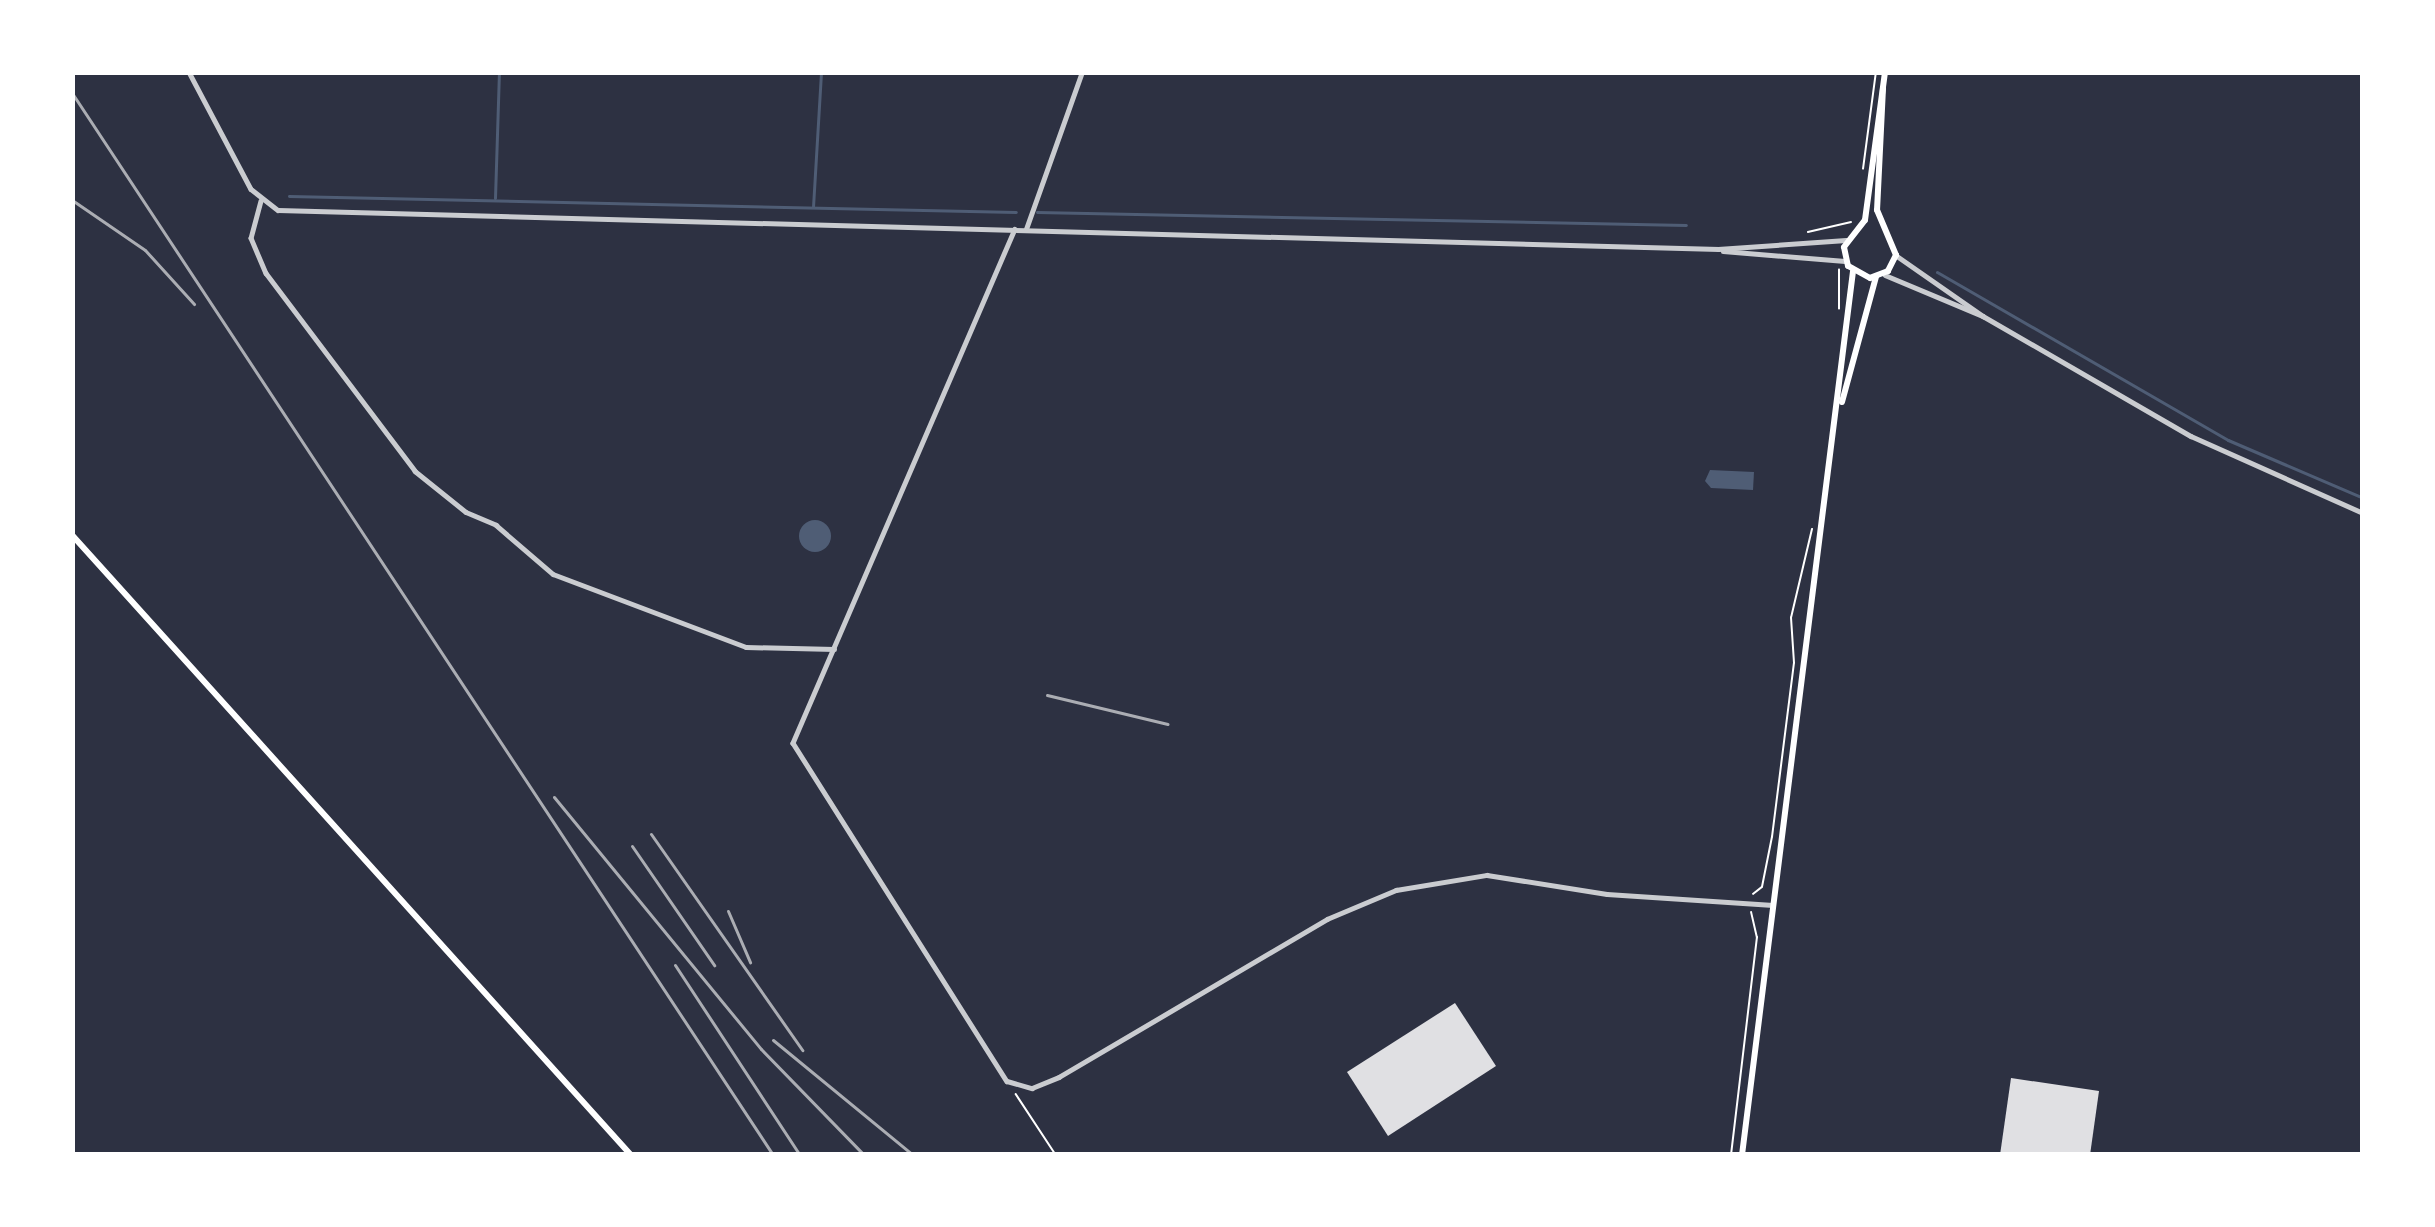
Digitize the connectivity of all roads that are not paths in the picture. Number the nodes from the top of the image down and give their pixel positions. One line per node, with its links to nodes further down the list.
1 (189, 72): 5 (street)
2 (1082, 72): 9 (street)
3 (1885, 72): 4 (main road)
4 (1883, 88): 6 (main road); 7 (main road)
5 (261, 201): 8 (street); 20 (street)
6 (1860, 226): 7 (main road); 10 (main road)
7 (1883, 228): 12 (main road)
8 (1016, 229): 9 (street); 20 (street)
9 (1026, 230): 11 (street)
10 (1846, 240): 11 (street); 13 (main road)
11 (1718, 249): 13 (street)
12 (1896, 255): 15 (main road); 16 (street)
13 (1845, 261): 14 (main road)
14 (1852, 271): 15 (main road); 17 (main road)
15 (1879, 276): 16 (street); 17 (main road)
16 (1983, 316): 18 (street)
17 (1840, 411): 21 (main road)
18 (2363, 513)
19 (72, 535): 22 (main road)
20 (835, 649): 21 (street)
21 (1773, 904): 23 (main road)
22 (631, 1155)
23 (1742, 1155)

